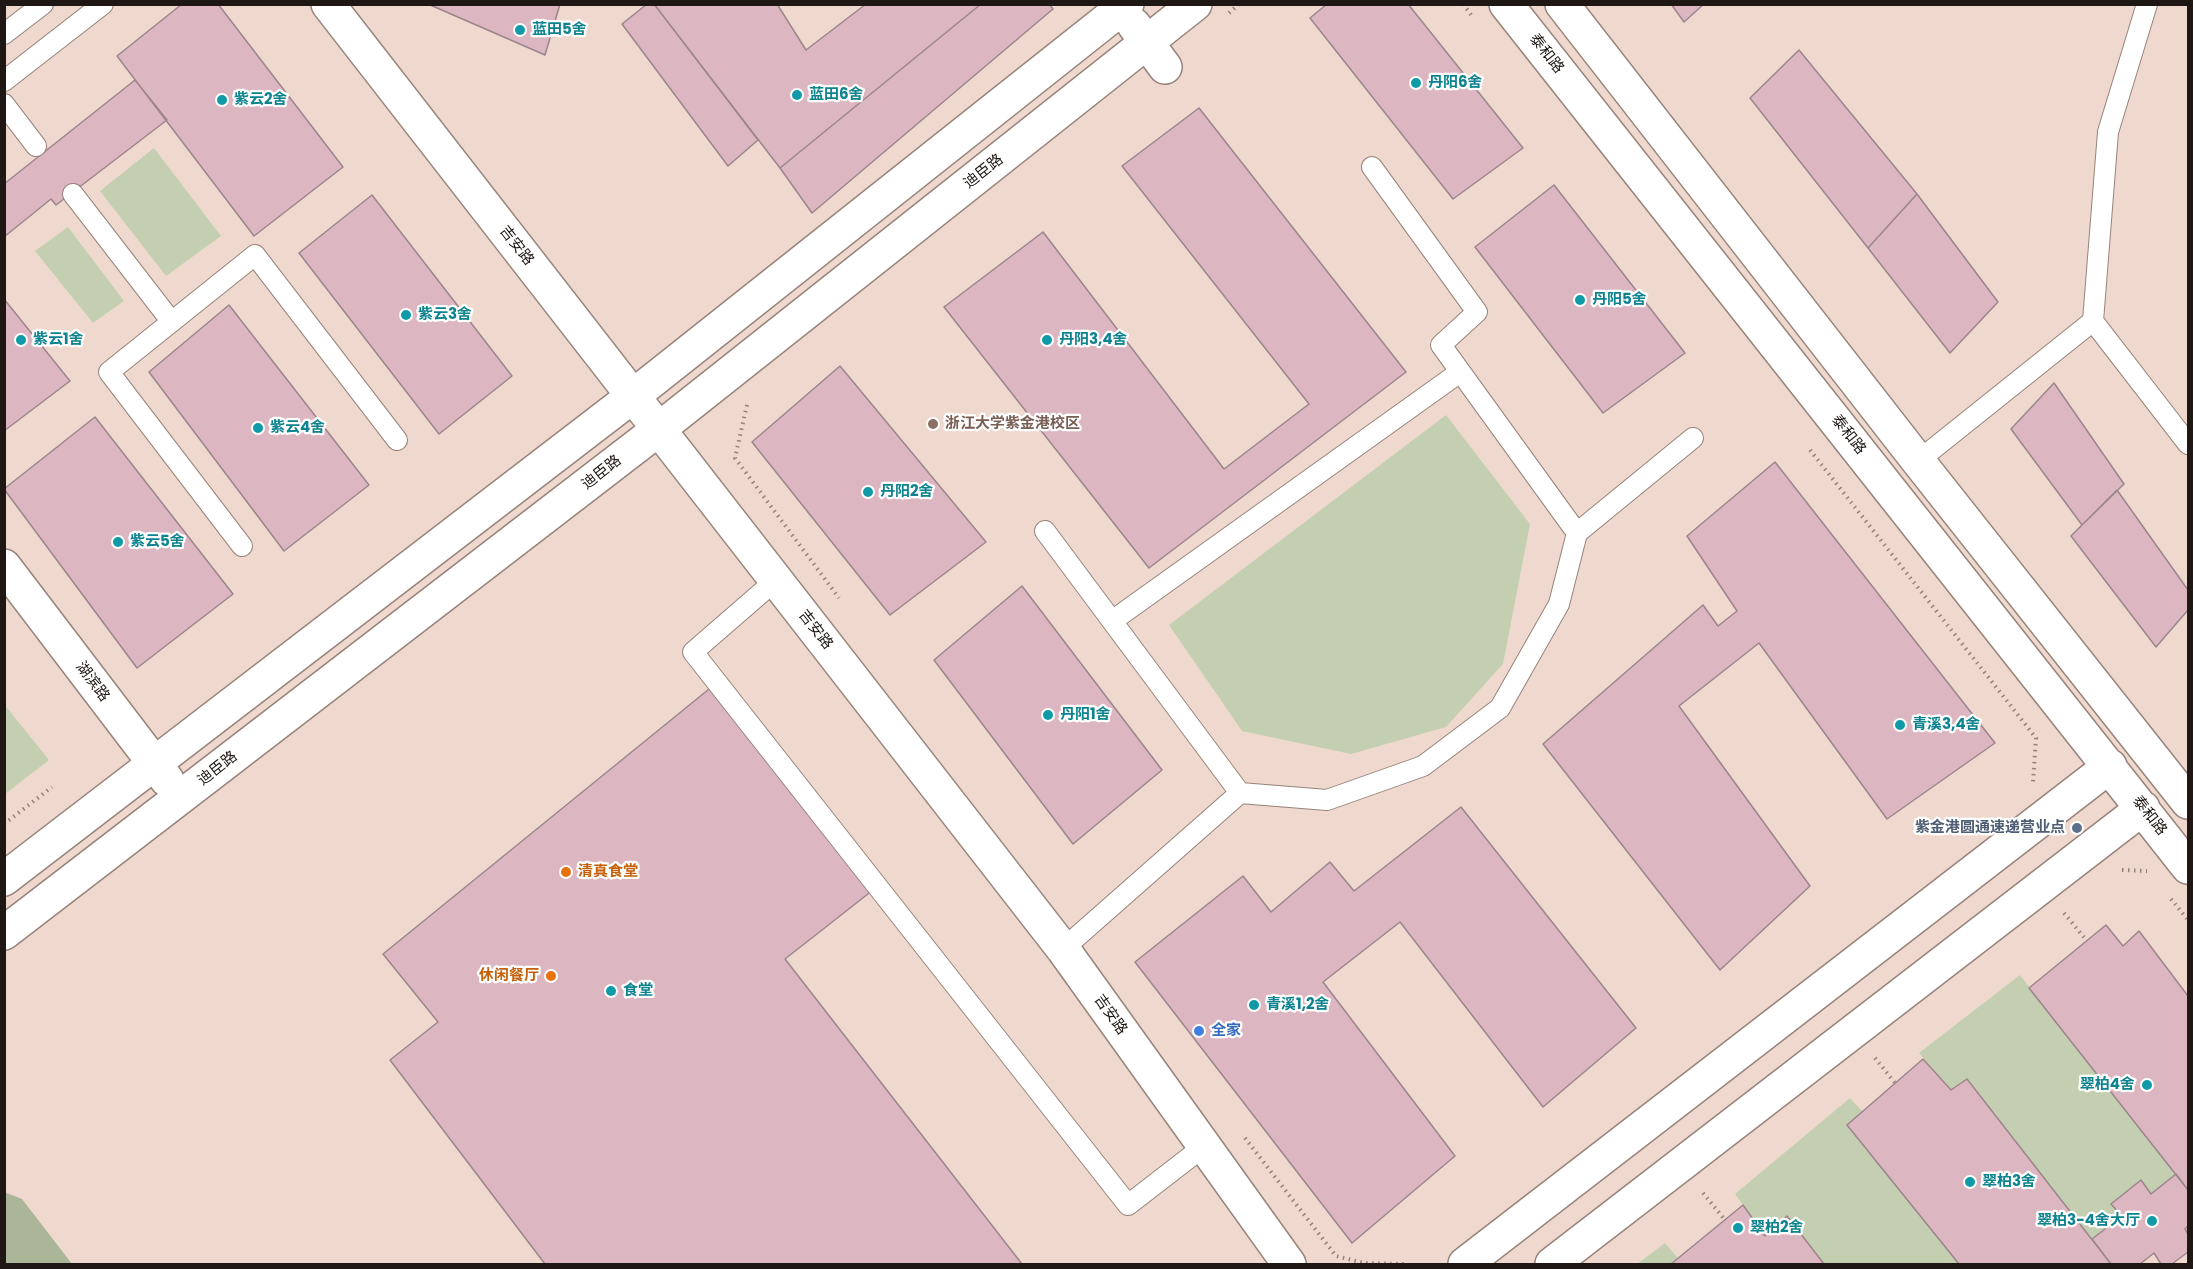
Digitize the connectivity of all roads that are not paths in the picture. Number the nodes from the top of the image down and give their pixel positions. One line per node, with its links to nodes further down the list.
1 (43, 4): 9 (lane)
2 (103, 4): 11 (lane)
3 (328, 4): 19 (street, 吉安路)
4 (1506, 4): 32 (street, 泰和路)
5 (1562, 4): 24 (street)
6 (2147, 4): 17 (lane)
7 (1123, 6): 10 (street); 19 (street)
8 (1209, 11): 10 (street, 迪臣路)
9 (4, 34)
10 (1156, 55): 20 (street, 迪臣路)
11 (4, 81)
12 (4, 104): 13 (lane)
13 (36, 146)
14 (1372, 167): 18 (lane)
15 (73, 194): 16 (lane)
16 (171, 321): 22 (lane); 27 (lane)
17 (2093, 321): 23 (lane); 24 (lane)
18 (1460, 372): 26 (lane); 30 (lane)
19 (633, 396): 20 (street, 吉安路); 31 (street)
20 (658, 429): 29 (street, 吉安路); 34 (street, 迪臣路)
21 (1693, 438): 26 (lane)
22 (397, 440)
23 (2188, 444)
24 (1917, 460): 35 (street)
25 (1045, 531): 30 (lane)
26 (1577, 533): 33 (lane)
27 (242, 546)
28 (4, 566): 31 (street, 湖滨路)
29 (776, 580): 40 (street, 吉安路); 41 (lane)
30 (1112, 621): 33 (lane)
31 (154, 763): 34 (street, 湖滨路); 38 (street)
32 (2110, 766): 36 (street, 泰和路); 43 (street)
33 (1240, 793): 40 (lane)
34 (181, 798): 39 (street, 迪臣路)
35 (2188, 802)
36 (2143, 808): 37 (street, 泰和路); 44 (street)
37 (2188, 867)
38 (4, 879)
39 (4, 933)
40 (1063, 948): 41 (street, 吉安路)
41 (1203, 1147): 42 (street, 吉安路)
42 (1289, 1264)
43 (1465, 1264)
44 (1552, 1264)

